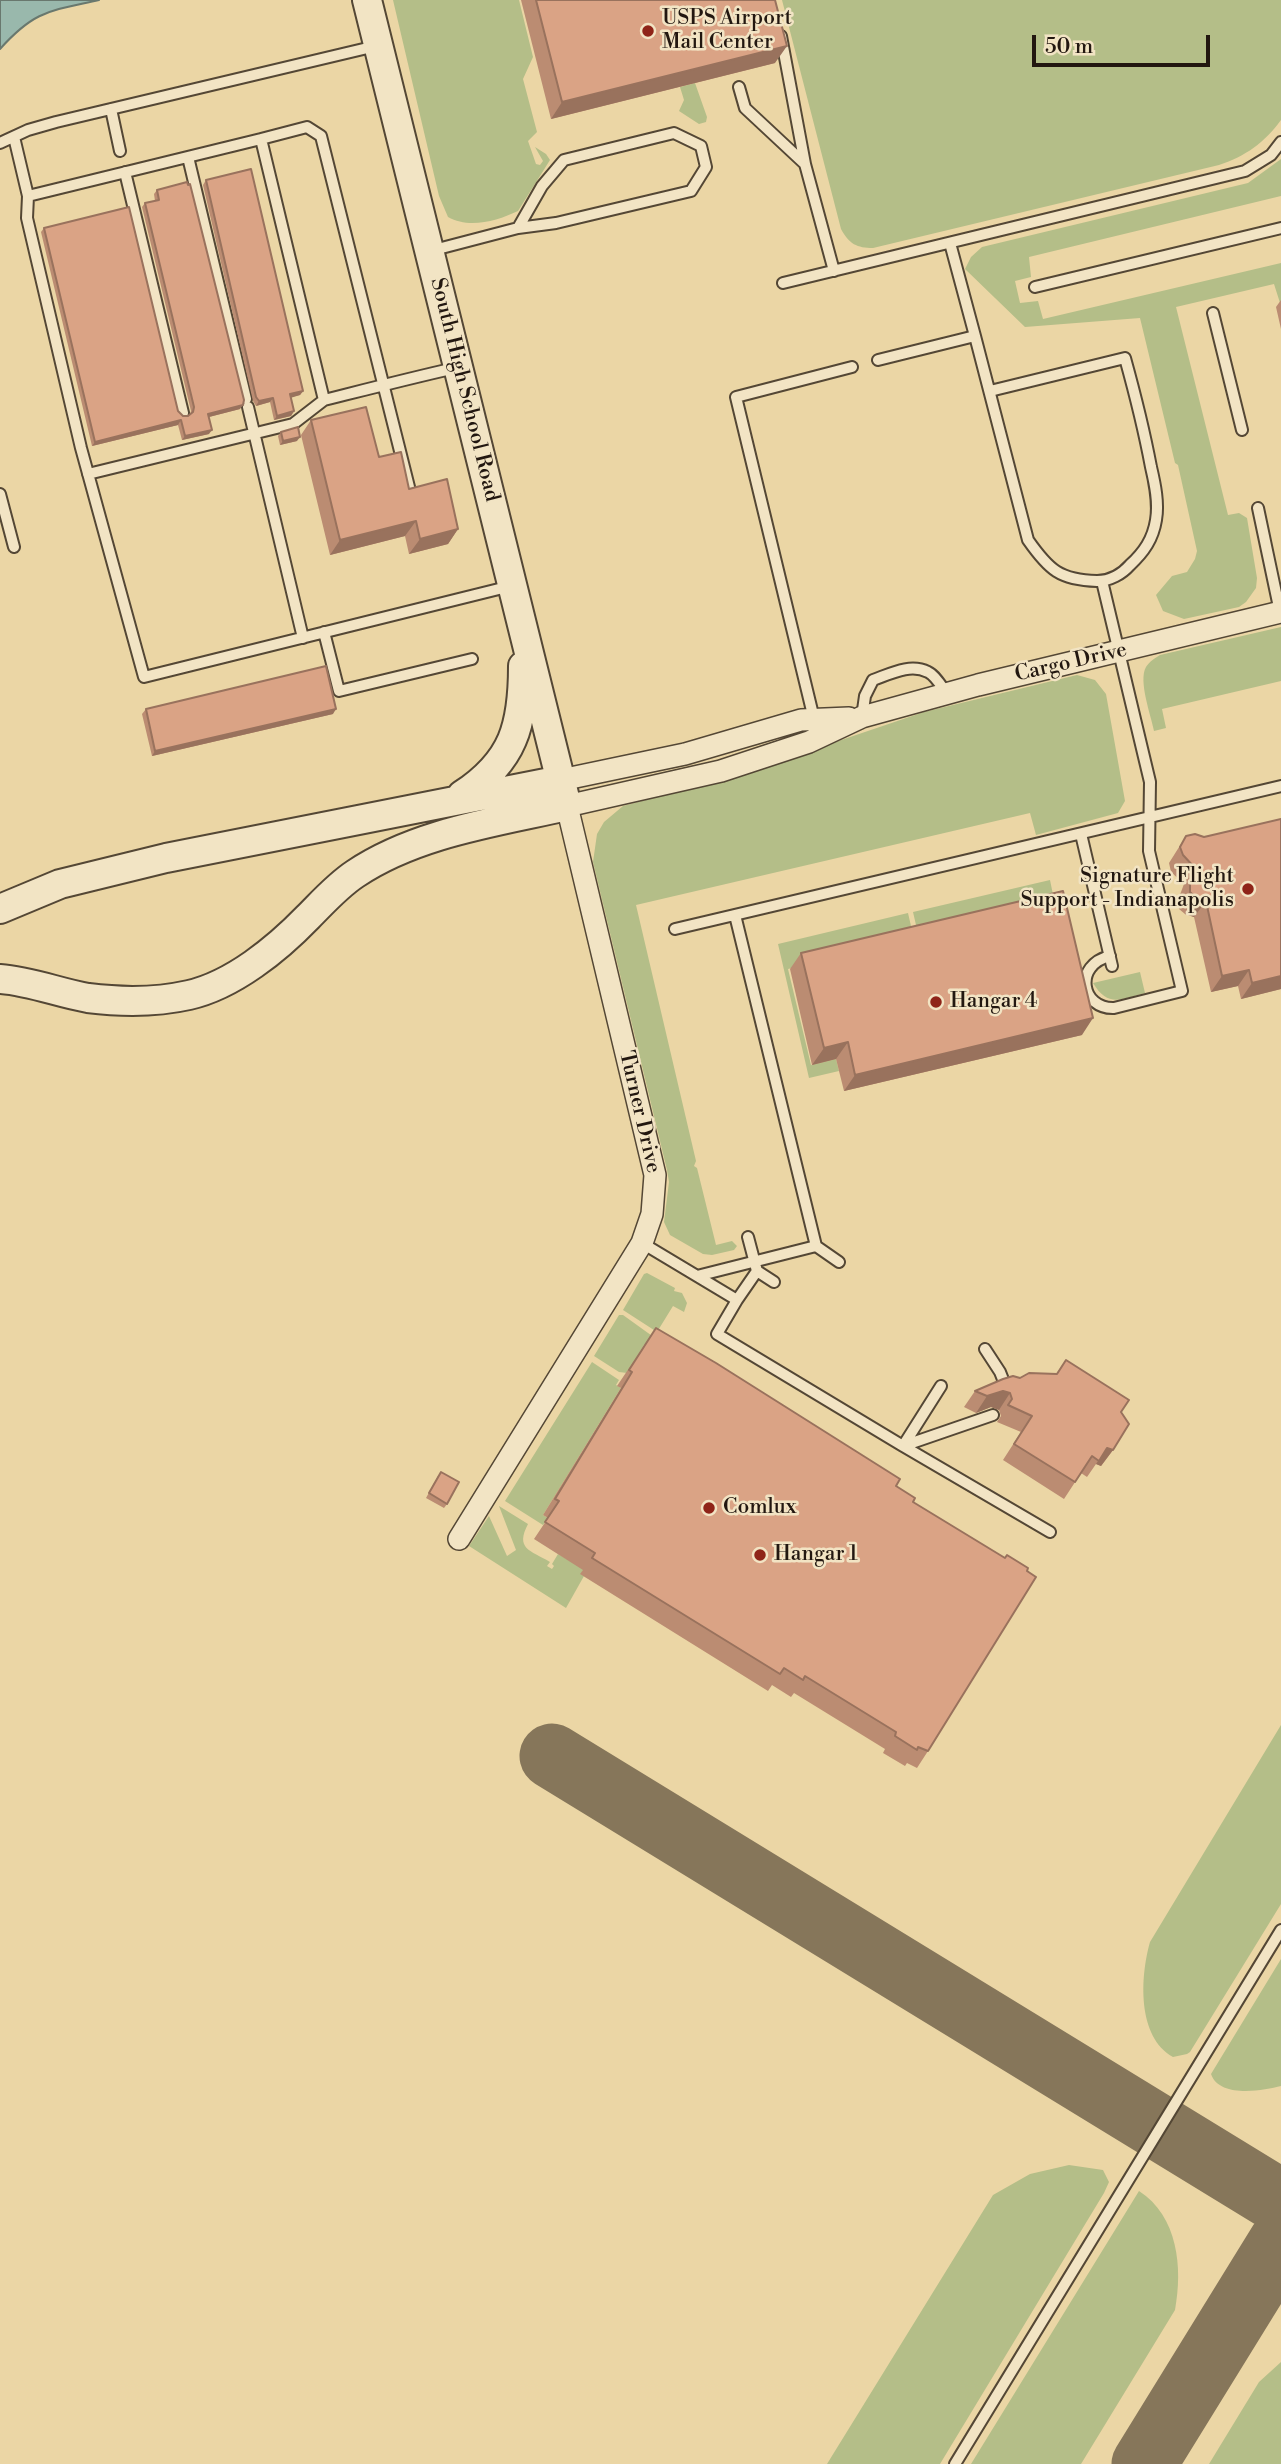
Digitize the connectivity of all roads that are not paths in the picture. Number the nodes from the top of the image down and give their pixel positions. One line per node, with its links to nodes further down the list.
1 (367, 0): 3 (street, South High School Road)
2 (778, 24): 12 (lane)
3 (379, 46): 5 (lane); 18 (street, South High School Road)
4 (739, 87): 12 (lane)
5 (111, 109): 6 (lane); 10 (lane)
6 (14, 137): 9 (lane); 14 (lane)
7 (261, 139): 11 (lane); 27 (lane); 29 (lane)
8 (1281, 142): 17 (lane)
9 (0, 144)
10 (120, 151)
11 (188, 157): 13 (lane); 32 (lane)
12 (805, 164): 19 (lane)
13 (125, 172): 14 (lane); 30 (lane)
14 (28, 196): 33 (lane)
15 (518, 228): 15 (lane); 18 (lane)
16 (1281, 228): 21 (lane)
17 (950, 243): 19 (lane); 23 (lane)
18 (430, 251): 25 (street, South High School Road)
19 (834, 271): 20 (lane)
20 (783, 283)
21 (1035, 287)
22 (1213, 313): 31 (lane)
23 (975, 335): 24 (lane); 28 (lane)
24 (878, 360)
25 (458, 367): 27 (lane); 39 (street, South High School Road)
26 (852, 367): 48 (lane)
27 (385, 385): 29 (lane); 34 (lane)
28 (990, 391): 38 (lane); 38 (lane)
29 (324, 400): 32 (lane)
30 (183, 413)
31 (1242, 430)
32 (255, 433): 33 (lane); 43 (lane)
33 (88, 474): 43 (lane)
34 (411, 491)
35 (0, 494): 37 (lane)
36 (1258, 508): 40 (lane)
37 (14, 547)
38 (1102, 581): 44 (lane)
39 (511, 586): 41 (lane); 42 (street, South High School Road)
40 (1281, 612): 44 (street, Cargo Drive)
41 (324, 632): 43 (lane); 45 (lane)
42 (524, 635): 50 (street, South High School Road); 51 (street)
43 (303, 638)
44 (1119, 652): 46 (street, Cargo Drive); 52 (lane)
45 (472, 659)
46 (947, 694): 47 (street, Cargo Drive); 47 (lane)
47 (862, 717): 48 (street, Cargo Drive); 50 (street, Cargo Drive)
48 (814, 719): 50 (street, Cargo Drive)
49 (1281, 786): 52 (lane)
50 (564, 793): 51 (street); 57 (street); 59 (street, Turner Drive)
51 (452, 802): 54 (street)
52 (1149, 818): 53 (lane); 53 (lane)
53 (1081, 834): 55 (lane)
54 (0, 909)
55 (735, 915): 56 (lane); 60 (lane)
56 (675, 929)
57 (0, 979)
58 (748, 1237): 62 (lane)
59 (642, 1243): 63 (lane); 72 (street, Turner Drive)
60 (816, 1246): 61 (lane); 62 (lane)
61 (839, 1262)
62 (756, 1266): 63 (lane); 64 (lane); 65 (lane)
63 (698, 1276): 65 (lane)
64 (774, 1282)
65 (737, 1300): 70 (lane)
66 (985, 1349): 68 (lane)
67 (942, 1386): 70 (lane)
68 (1006, 1387)
69 (993, 1415): 70 (lane)
70 (902, 1446): 71 (lane)
71 (1050, 1532)
72 (459, 1539)
73 (1281, 1930): 74 (lane)
74 (955, 2464)

